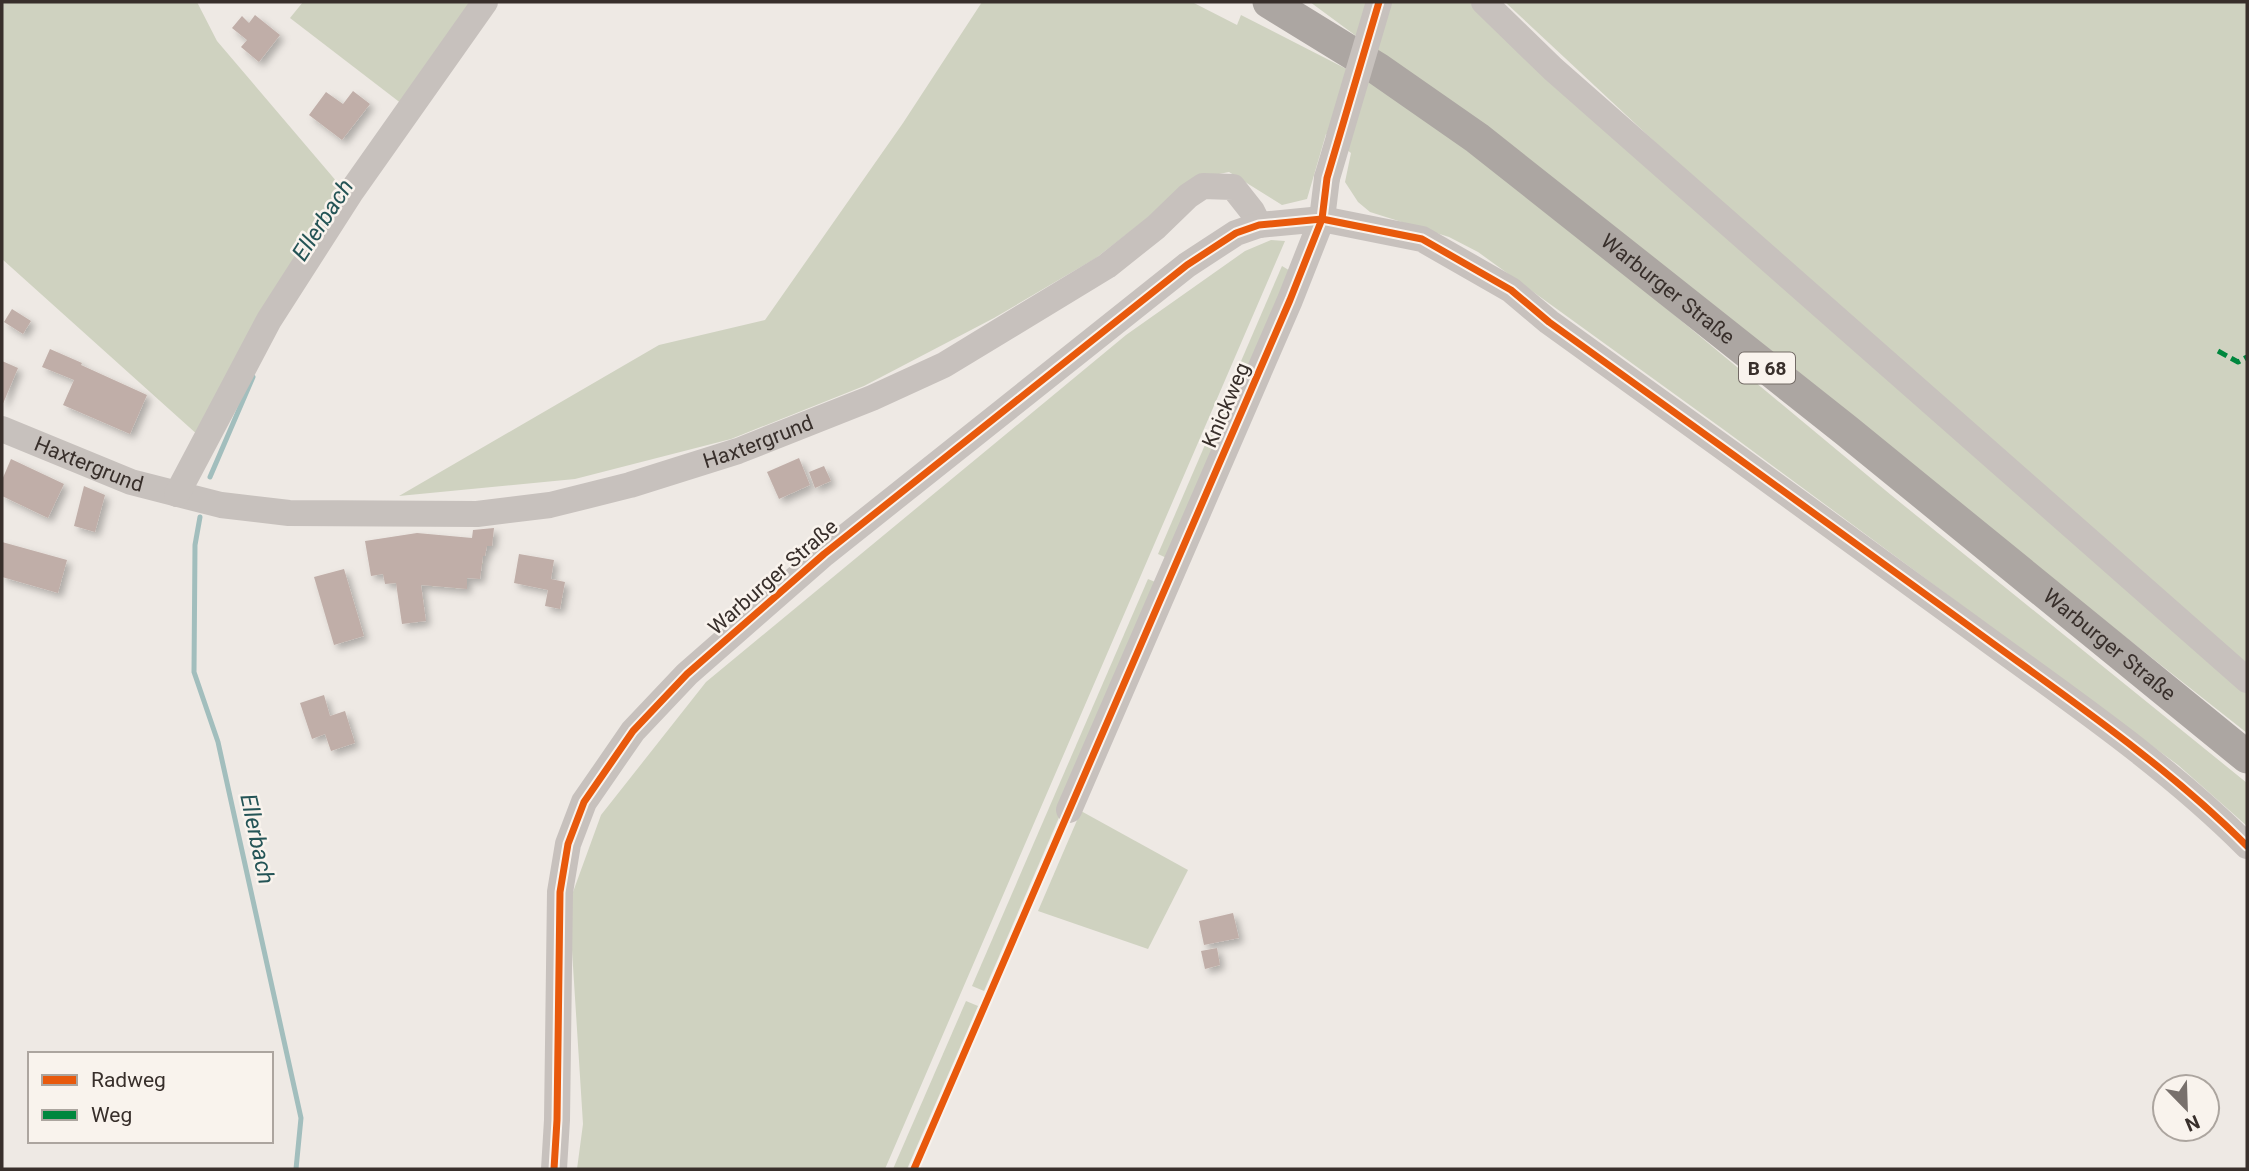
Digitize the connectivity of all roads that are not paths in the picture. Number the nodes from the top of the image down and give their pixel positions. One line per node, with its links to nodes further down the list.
1 (485, 2): 8 (street)
2 (1269, 2): 10 (main road, Warburger Straße / B 68)
3 (1378, 2): 5 (street, Knickweg, bridge)
4 (1484, 2): 9 (street)
5 (1322, 219): 6 (street, Warburger Straße); 11 (street, Knickweg); 12 (street, Warburger Straße)
6 (1259, 225): 8 (street, Haxtergrund); 13 (street, Warburger Straße)
7 (2, 429): 8 (street, Haxtergrund)
8 (177, 494)
9 (2247, 680)
10 (2247, 757)
11 (1069, 810)
12 (2247, 846)
13 (554, 1169)

